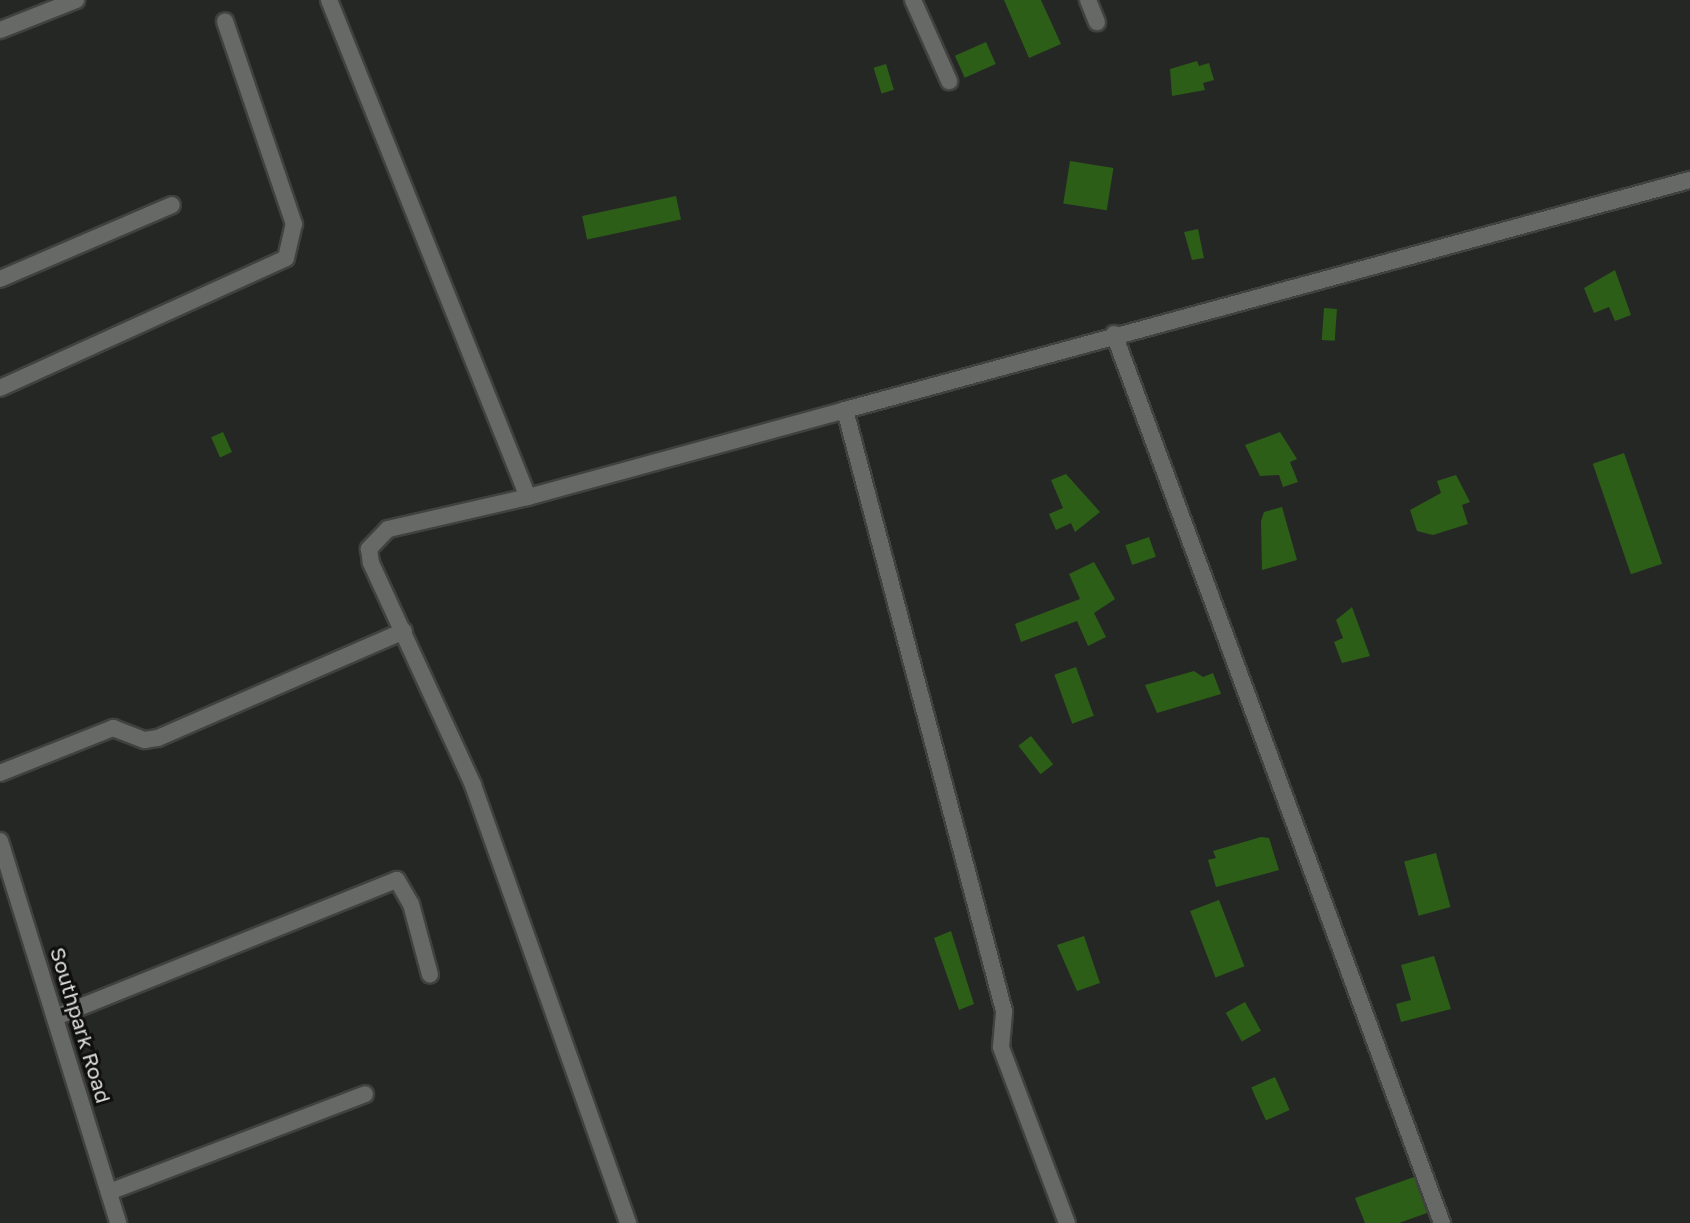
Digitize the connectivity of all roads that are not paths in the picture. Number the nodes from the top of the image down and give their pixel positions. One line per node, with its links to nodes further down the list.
1 (76, 0): 7 (street)
2 (329, 0): 15 (street)
3 (913, 0): 8 (street)
4 (1088, 0): 6 (street)
5 (225, 21): 13 (street)
6 (1097, 22)
7 (0, 30)
8 (949, 80)
9 (1690, 180): 12 (street)
10 (172, 205): 11 (street)
11 (0, 279)
12 (1114, 334): 14 (street); 26 (street)
13 (0, 388)
14 (845, 410): 15 (street); 25 (street)
15 (528, 497): 16 (street)
16 (404, 631): 17 (street); 24 (street)
17 (0, 773)
18 (1, 847): 20 (street, Southpark Road)
19 (430, 975): 20 (street)
20 (58, 1016): 22 (street, Southpark Road)
21 (365, 1094): 22 (street)
22 (109, 1192): 23 (street, Southpark Road)
23 (118, 1223)
24 (628, 1223)
25 (1067, 1223)
26 (1442, 1223)

